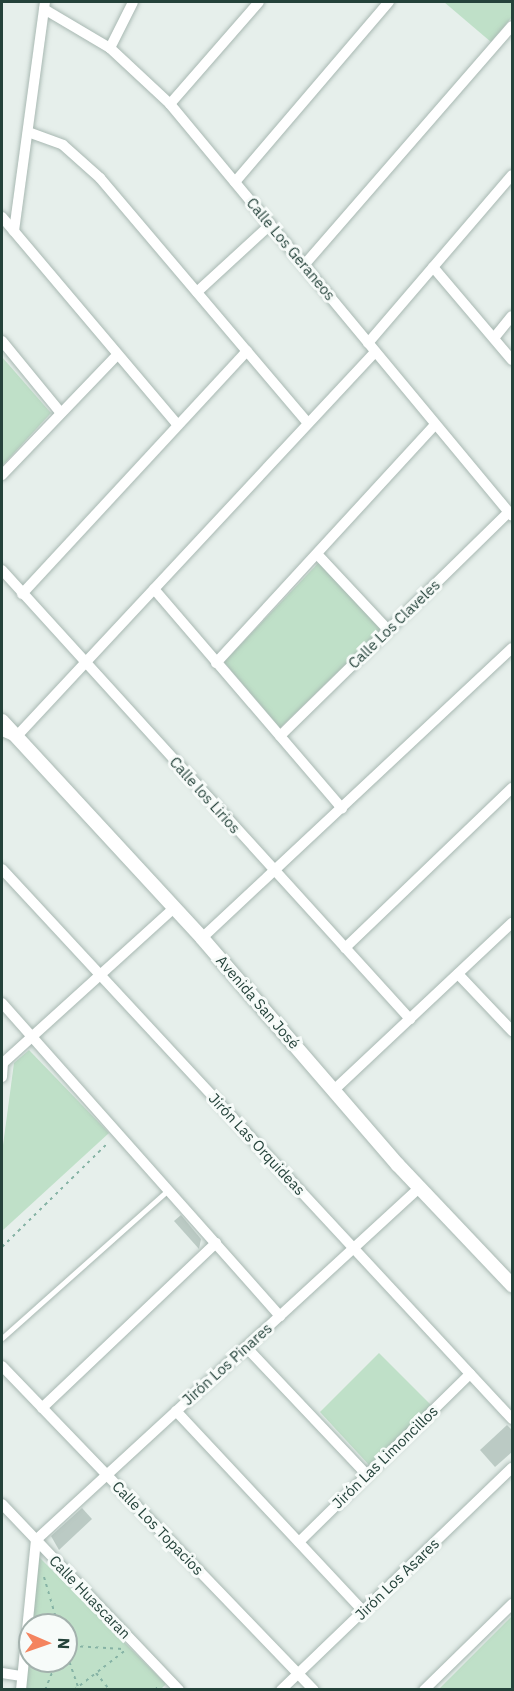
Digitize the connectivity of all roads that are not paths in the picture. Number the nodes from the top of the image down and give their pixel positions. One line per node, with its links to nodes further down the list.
1 (133, 2): 6 (street)
2 (259, 2): 7 (street)
3 (389, 2): 10 (street)
4 (45, 5): 6 (street, Calle Los Geraneos); 8 (street)
5 (513, 27): 14 (street)
6 (111, 48): 7 (street, Calle Los Geraneos)
7 (170, 104): 10 (street, Calle Los Geraneos)
8 (28, 132): 13 (street); 16 (street)
9 (513, 175): 15 (street)
10 (235, 182): 12 (street, Calle Los Geraneos)
11 (2, 217): 13 (street)
12 (271, 224): 14 (street, Calle Los Geraneos); 16 (street)
13 (14, 231): 22 (street)
14 (305, 264): 20 (street, Calle Los Geraneos)
15 (433, 267): 18 (street); 20 (street)
16 (196, 292): 21 (street)
17 (513, 316): 18 (street)
18 (494, 338): 23 (street)
19 (2, 341): 24 (street)
20 (372, 347): 25 (street); 27 (street, Calle Los Geraneos)
21 (247, 351): 25 (street); 26 (street)
22 (117, 355): 24 (street); 26 (street)
23 (513, 360)
24 (61, 413): 28 (street)
25 (308, 423): 32 (street)
26 (178, 425): 33 (street)
27 (435, 425): 29 (street, Calle Los Geraneos); 30 (street)
28 (2, 475)
29 (511, 514): 34 (street, Calle Los Claveles)
30 (317, 554): 34 (street); 37 (street)
31 (2, 570): 33 (street, Calle los Lirios)
32 (154, 589): 36 (street); 37 (street)
33 (22, 594): 36 (street, Calle los Lirios)
34 (388, 630): 40 (street, Calle Los Claveles)
35 (511, 653): 43 (street)
36 (85, 663): 41 (street); 45 (street, Calle los Lirios)
37 (216, 663): 40 (street)
38 (2, 722): 41 (street, Avenida San José)
39 (2, 731): 41 (street)
40 (280, 736): 43 (street)
41 (16, 737): 46 (street, Avenida San José)
42 (513, 788): 49 (street)
43 (342, 808): 45 (street)
44 (2, 869): 51 (street, Jirón Las Orquideas)
45 (274, 872): 48 (street); 49 (street, Calle los Lirios)
46 (174, 908): 48 (street, Avenida San José); 51 (street)
47 (513, 923): 50 (street)
48 (202, 938): 58 (street, Avenida San José)
49 (345, 948): 53 (street, Calle los Lirios)
50 (458, 974): 53 (street); 54 (street)
51 (101, 976): 55 (street); 62 (street, Jirón Las Orquideas)
52 (2, 1003): 55 (street)
53 (410, 1019): 58 (street)
54 (513, 1031)
55 (33, 1038): 56 (street); 60 (street)
56 (2, 1063): 57 (street)
57 (2, 1077)
58 (335, 1089): 59 (street, Avenida San José)
59 (419, 1188): 62 (street, Jirón Los Pinares); 63 (street, Avenida San José)
60 (168, 1190): 61 (street); 65 (lane)
61 (216, 1243): 64 (street); 69 (street)
62 (354, 1248): 64 (street, Jirón Los Pinares); 68 (street, Jirón Las Orquideas)
63 (513, 1285)
64 (280, 1316): 66 (street, Jirón Los Pinares)
65 (2, 1338)
66 (246, 1347): 70 (street, Jirón Los Pinares); 74 (street)
67 (2, 1366): 69 (street, Calle Los Topacios)
68 (470, 1374): 71 (street, Jirón Las Orquideas); 74 (street, Jirón Las Limoncillos)
69 (42, 1408): 73 (street, Calle Los Topacios)
70 (176, 1411): 73 (street, Jirón Los Pinares); 77 (street)
71 (513, 1419)
72 (513, 1468): 79 (street, Jirón Los Asares)
73 (106, 1475): 76 (street, Jirón Los Pinares); 81 (street, Calle Los Topacios)
74 (367, 1475): 77 (street, Jirón Las Limoncillos)
75 (2, 1504): 76 (street, Calle Huascaran)
76 (36, 1540): 82 (street); 83 (street, Calle Huascaran)
77 (299, 1542): 79 (street)
78 (513, 1604): 87 (street)
79 (363, 1611): 81 (street, Jirón Los Asares)
80 (2, 1673): 82 (street)
81 (298, 1673): 85 (street, Jirón Los Asares); 86 (street, Calle Los Topacios)
82 (22, 1676): 84 (street)
83 (172, 1687)
84 (21, 1689)
85 (281, 1689)
86 (314, 1689)
87 (424, 1689)

